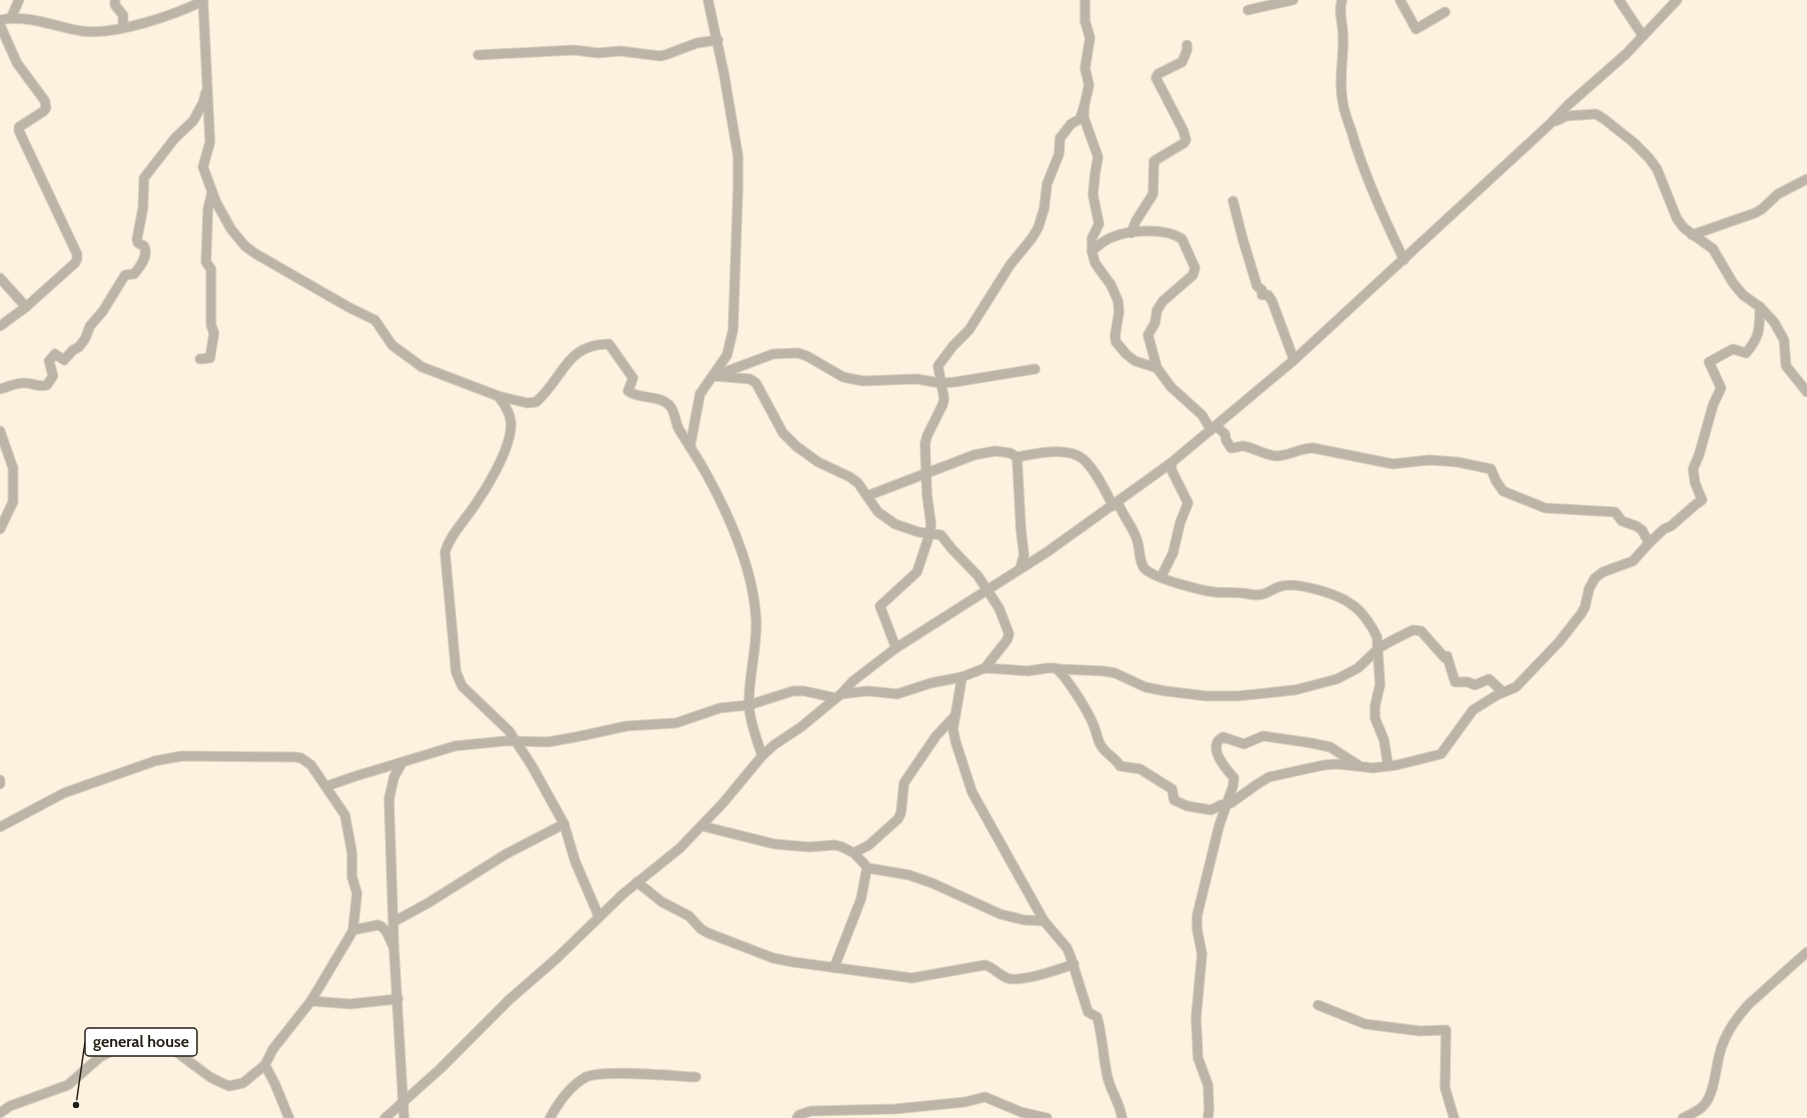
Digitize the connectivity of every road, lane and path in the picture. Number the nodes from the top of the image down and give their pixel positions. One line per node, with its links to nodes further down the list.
1 (19, 0): 13 (street)
2 (115, 0): 16 (street)
3 (203, 0): 16 (street); 21 (street)
4 (708, 0): 18 (street)
5 (1086, 0): 22 (street)
6 (1293, 0): 11 (street)
7 (1342, 0): 30 (street)
8 (1400, 0): 12 (street)
9 (1619, 0): 17 (street)
10 (1678, 0): 17 (street)
11 (1248, 10)
12 (1445, 12)
13 (11, 18): 14 (street); 16 (street)
14 (0, 20)
15 (0, 25): 32 (street)
16 (123, 27)
17 (1643, 36): 23 (street)
18 (718, 40): 20 (street); 39 (street)
19 (1187, 45): 27 (street)
20 (478, 55)
21 (208, 87): 25 (street); 41 (street)
22 (1084, 107): 29 (street); 40 (street)
23 (1551, 123): 28 (street); 30 (street)
24 (1807, 179): 28 (street)
25 (212, 191): 35 (street); 43 (street)
26 (1233, 201): 36 (street)
27 (1131, 233): 29 (street); 37 (street)
28 (1692, 235): 33 (street)
29 (1092, 251): 37 (street)
30 (1404, 260): 36 (street)
31 (0, 278): 32 (street)
32 (26, 307): 34 (street)
33 (1760, 307): 42 (street); 54 (street)
34 (0, 326)
35 (200, 359)
36 (1294, 360): 44 (street)
37 (1157, 368): 44 (street)
38 (1035, 369): 40 (street)
39 (713, 376): 40 (street); 46 (street); 50 (street)
40 (940, 383): 49 (street)
41 (0, 389)
42 (1807, 392)
43 (498, 396): 46 (street); 67 (street)
44 (1213, 428): 48 (street); 54 (street)
45 (0, 431): 52 (street)
46 (690, 447): 65 (street)
47 (1017, 457): 49 (street); 51 (street); 55 (street)
48 (1171, 463): 51 (street); 56 (street)
49 (927, 474): 50 (street); 53 (street)
50 (867, 496): 53 (street)
51 (1115, 504): 55 (street); 56 (street)
52 (0, 529)
53 (930, 533): 57 (street); 58 (street)
54 (1649, 543): 63 (street)
55 (1020, 569): 57 (street)
56 (1161, 577): 59 (street)
57 (988, 589): 58 (street); 60 (street)
58 (896, 648): 64 (street)
59 (1379, 648): 61 (street); 63 (street); 70 (street)
60 (985, 668): 61 (street); 62 (street)
61 (1057, 669): 75 (street)
62 (962, 677): 64 (street); 66 (street)
63 (1503, 692): 70 (street)
64 (838, 696): 65 (street); 68 (street)
65 (749, 705): 67 (street); 68 (street)
66 (955, 716): 79 (street); 84 (street)
67 (517, 742): 69 (street); 76 (street)
68 (762, 756): 77 (street)
69 (402, 763): 74 (street); 83 (street)
70 (1388, 765): 71 (street)
71 (1361, 767): 75 (street); 75 (street)
72 (0, 780): 73 (street)
73 (0, 784)
74 (327, 786): 78 (street); 85 (street)
75 (1226, 805): 105 (street)
76 (564, 824): 82 (street); 83 (street)
77 (702, 826): 79 (street); 81 (street)
78 (0, 827)
79 (854, 853): 80 (street)
80 (867, 868): 84 (street); 89 (street)
81 (637, 882): 82 (street); 89 (street)
82 (599, 917): 95 (street)
83 (395, 921): 86 (street)
84 (1044, 921): 88 (street)
85 (353, 930): 86 (street); 91 (street)
86 (394, 949): 90 (street)
87 (1807, 952): 107 (street)
88 (1074, 964): 89 (street); 104 (street)
89 (834, 968)
90 (398, 999): 91 (street); 95 (street)
91 (311, 1001): 93 (street)
92 (1318, 1005): 106 (street)
93 (264, 1065): 96 (street); 98 (street)
94 (696, 1077): 101 (street)
95 (403, 1103): 99 (street); 100 (street)
96 (0, 1113)
97 (1024, 1115): 102 (street); 103 (street)
98 (289, 1118)
99 (385, 1118)
100 (404, 1118)
101 (550, 1118)
102 (796, 1118)
103 (1048, 1118)
104 (1122, 1118)
105 (1208, 1118)
106 (1454, 1118)
107 (1683, 1118)

